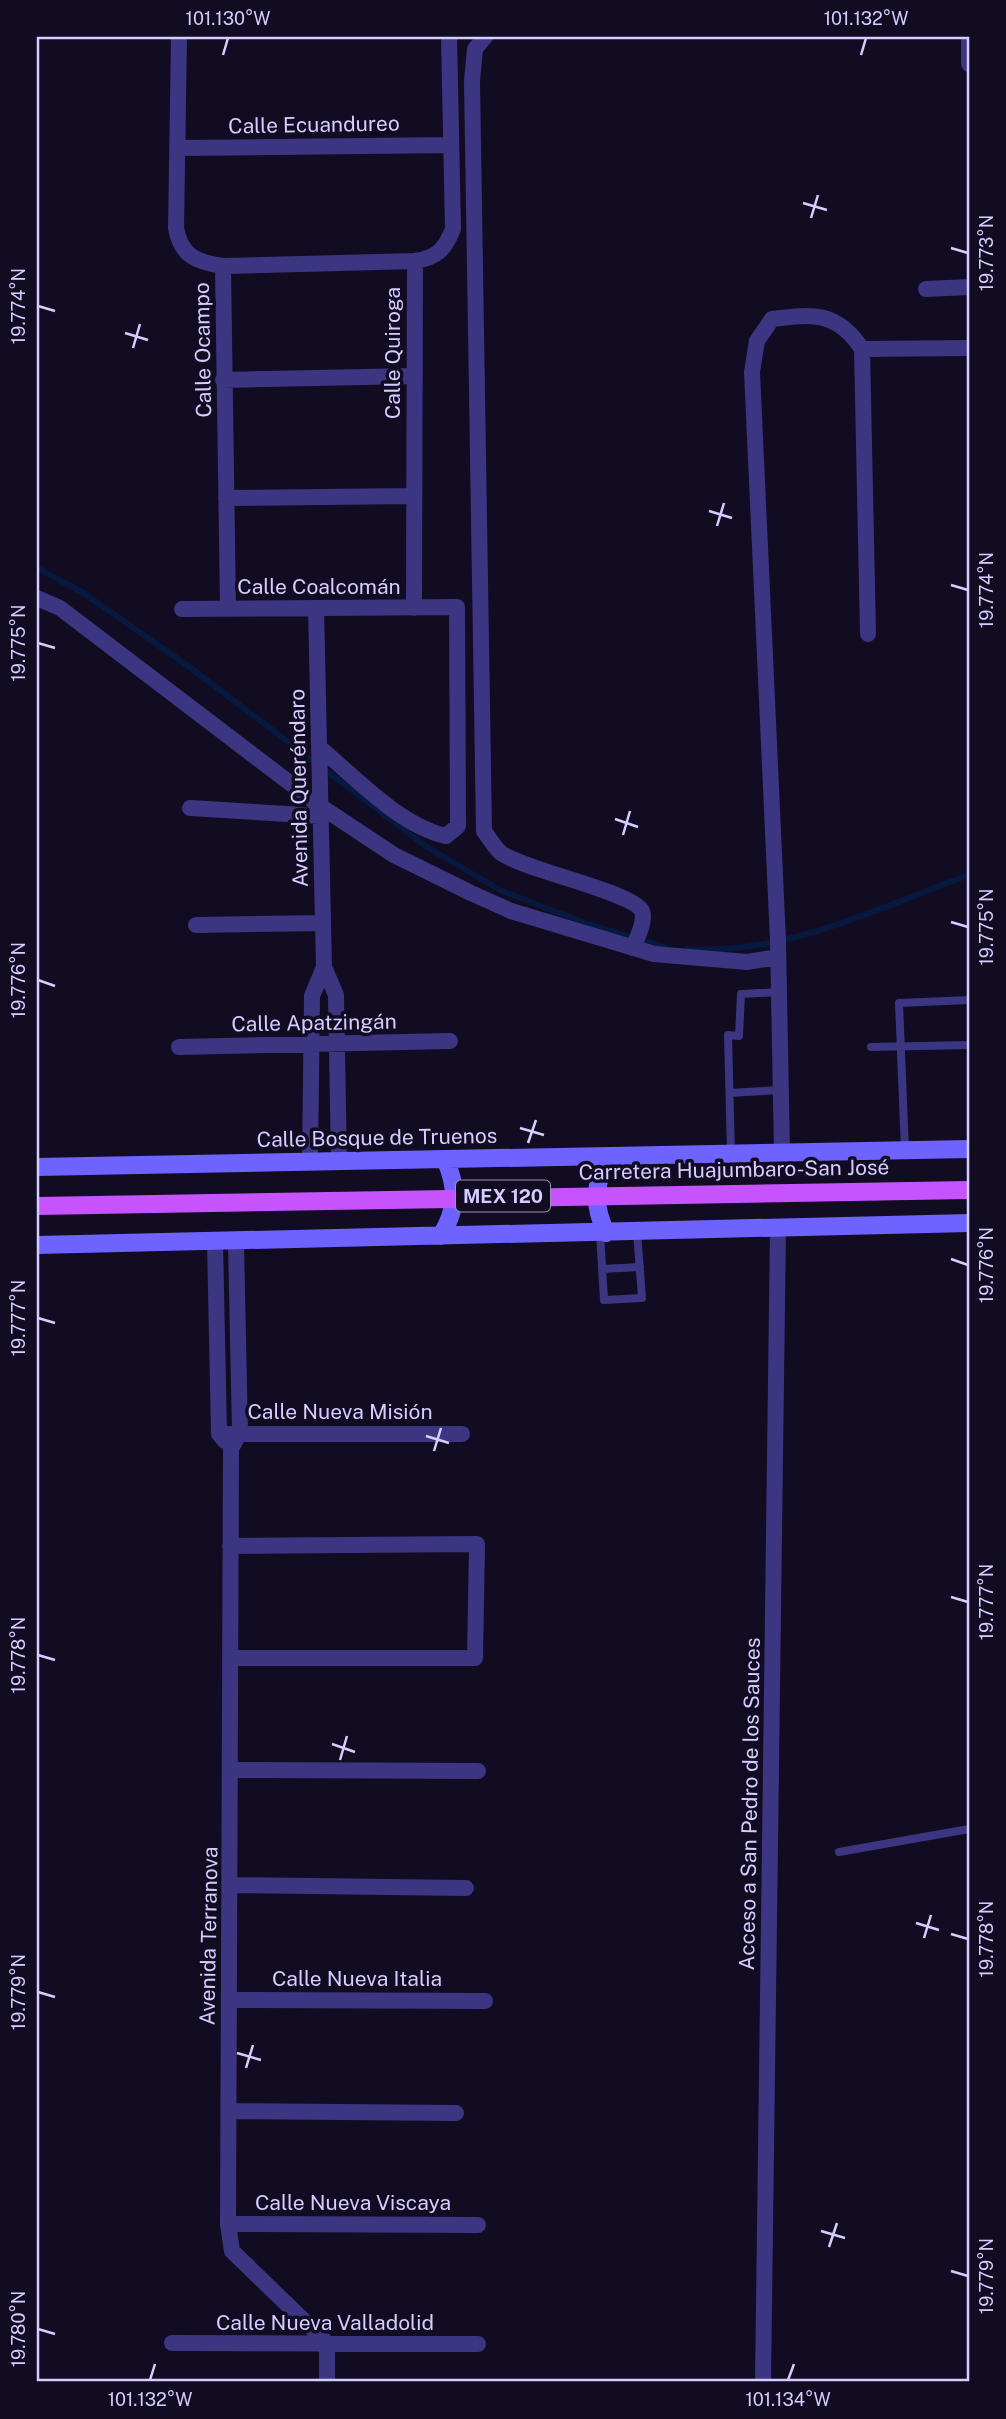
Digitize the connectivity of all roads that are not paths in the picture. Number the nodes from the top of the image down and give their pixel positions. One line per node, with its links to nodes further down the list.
1 (179, 37): 7 (street, Calle Ocampo)
2 (449, 37): 6 (street, Calle Quiroga)
3 (485, 37): 29 (street)
4 (969, 37): 5 (street)
5 (969, 64)
6 (451, 145): 7 (street, Calle Ecuandureo); 8 (street, Calle Quiroga)
7 (179, 148): 9 (street, Calle Ocampo)
8 (415, 261): 9 (street); 14 (street, Calle Quiroga)
9 (223, 266): 15 (street, Calle Ocampo)
10 (969, 287): 11 (street)
11 (926, 289)
12 (969, 348): 13 (street)
13 (862, 349): 23 (street); 30 (street)
14 (413, 376): 15 (street); 16 (street, Calle Quiroga)
15 (223, 380): 17 (street, Calle Ocampo)
16 (414, 496): 17 (street); 22 (street, Calle Quiroga)
17 (226, 498): 20 (street, Calle Ocampo)
18 (37, 598): 25 (street)
19 (182, 608): 20 (street, Calle Coalcomán)
20 (228, 608): 21 (street, Calle Coalcomán)
21 (316, 608): 22 (street, Calle Coalcomán); 24 (street, Avenida Queréndaro)
22 (414, 608): 24 (street, Calle Coalcomán)
23 (868, 634)
24 (320, 755): 25 (street, Avenida Queréndaro)
25 (320, 805): 26 (street); 27 (street, Avenida Queréndaro); 29 (street)
26 (190, 808)
27 (323, 923): 28 (street); 31 (street, Avenida Queréndaro)
28 (196, 925)
29 (634, 946): 30 (street)
30 (778, 949): 32 (street)
31 (324, 967): 35 (street, Avenida Queréndaro); 36 (street, Avenida Queréndaro)
32 (779, 992): 41 (street); 42 (lane)
33 (969, 1000): 38 (lane)
34 (450, 1041): 35 (street, Calle Apatzingán)
35 (338, 1044): 36 (street, Calle Apatzingán); 50 (street, Avenida Queréndaro)
36 (310, 1045): 39 (street, Calle Apatzingán); 49 (street, Avenida Queréndaro)
37 (969, 1045): 38 (lane)
38 (901, 1046): 40 (lane); 44 (lane)
39 (178, 1047)
40 (871, 1047)
41 (781, 1090): 42 (lane); 45 (street)
42 (730, 1093): 46 (lane)
43 (969, 1149): 44 (street, Calle Bosque de Truenos)
44 (905, 1150): 45 (street, Calle Bosque de Truenos)
45 (782, 1153): 46 (street, Calle Bosque de Truenos)
46 (731, 1154): 47 (street, Calle Bosque de Truenos)
47 (608, 1157): 48 (street, Calle Bosque de Truenos); 53 (street)
48 (445, 1159): 50 (street, Calle Bosque de Truenos); 54 (street)
49 (310, 1162): 50 (street, Calle Bosque de Truenos); 51 (street, Calle Bosque de Truenos)
50 (339, 1162)
51 (37, 1167)
52 (969, 1189): 53 (main road, Carretera Huajumbaro-San José / MEX 120)
53 (595, 1195): 54 (main road, Carretera Huajumbaro-San José / MEX 120); 59 (street)
54 (456, 1197): 55 (main road, Carretera Huajumbaro-San José / MEX 120); 60 (street)
55 (37, 1206)
56 (969, 1223): 57 (street)
57 (778, 1227): 58 (street); 88 (street, Acceso a San Pedro de los Sauces)
58 (637, 1232): 59 (street); 64 (lane)
59 (603, 1233): 60 (street); 65 (lane)
60 (441, 1236): 62 (street)
61 (215, 1242): 62 (street); 63 (street); 67 (street)
62 (236, 1243): 66 (street)
63 (37, 1245)
64 (640, 1268): 65 (lane); 65 (lane)
65 (602, 1269)
66 (240, 1433): 67 (street, Calle Nueva Misión); 68 (street, Calle Nueva Misión); 69 (street, Avenida Terranova)
67 (219, 1434): 69 (street)
68 (462, 1434)
69 (231, 1449): 70 (street, Avenida Terranova)
70 (230, 1546): 71 (street, Avenida Terranova); 71 (street)
71 (230, 1658): 72 (street, Avenida Terranova)
72 (230, 1770): 73 (street); 76 (street, Avenida Terranova)
73 (478, 1770)
74 (969, 1829): 75 (lane)
75 (839, 1852)
76 (231, 1885): 77 (street); 78 (street, Avenida Terranova)
77 (466, 1888)
78 (229, 2000): 79 (street, Calle Nueva Italia); 80 (street, Avenida Terranova)
79 (485, 2001)
80 (229, 2111): 81 (street); 82 (street, Avenida Terranova)
81 (456, 2113)
82 (228, 2224): 83 (street, Calle Nueva Viscaya); 85 (street, Avenida Terranova)
83 (478, 2225)
84 (172, 2343): 85 (street, Calle Nueva Valladolid)
85 (327, 2343): 86 (street, Calle Nueva Valladolid); 87 (street)
86 (478, 2344)
87 (327, 2382)
88 (763, 2382)

